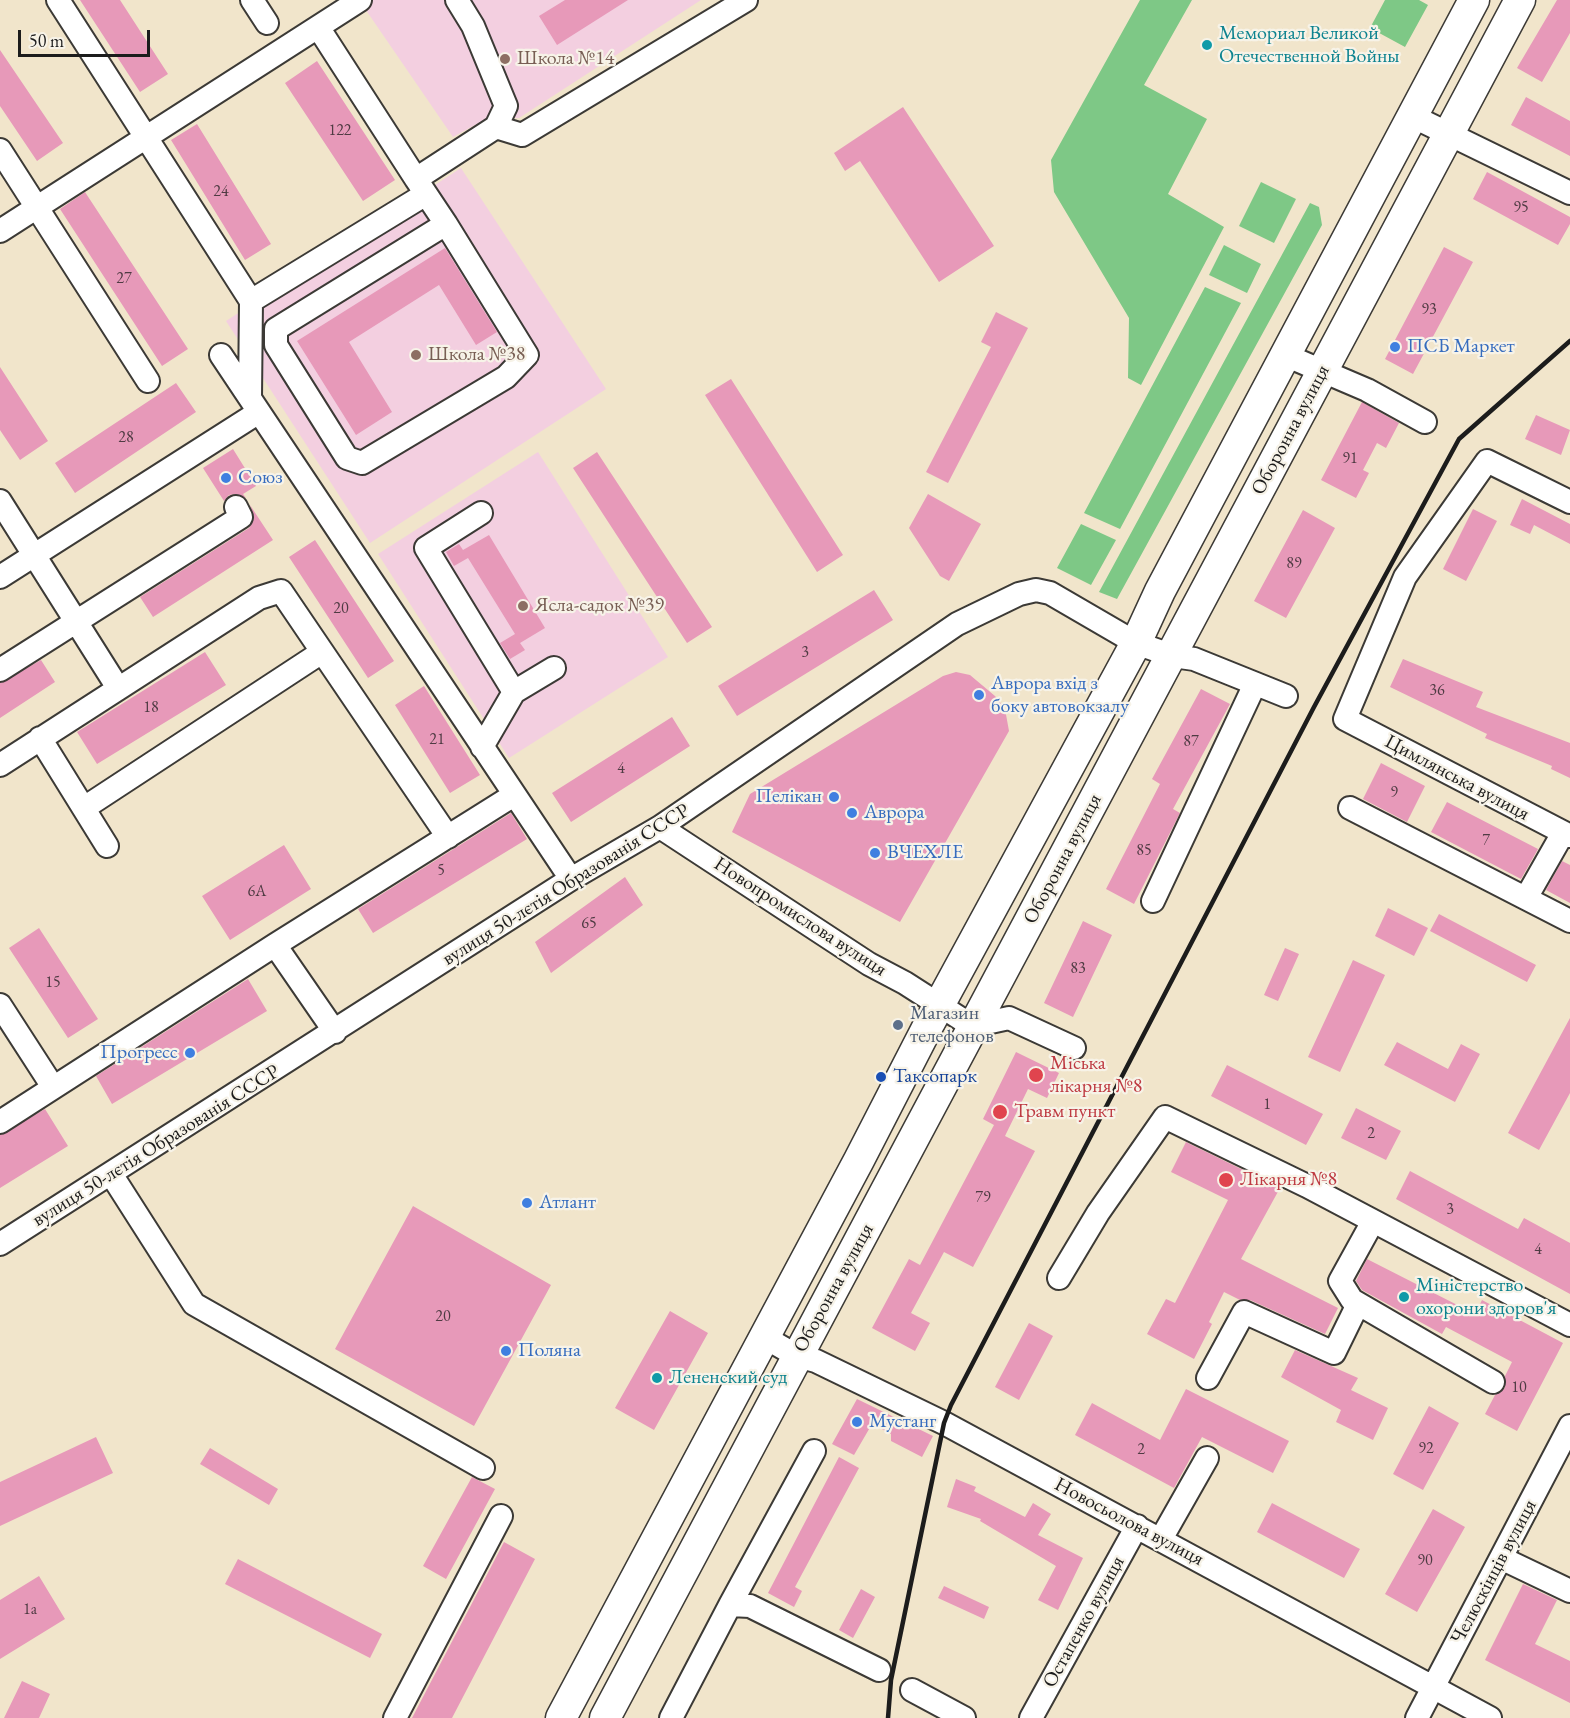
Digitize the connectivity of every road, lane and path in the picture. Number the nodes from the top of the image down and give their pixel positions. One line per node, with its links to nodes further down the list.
1 (58, 0): 13 (street)
2 (252, 0): 8 (street)
3 (360, 0): 9 (street)
4 (457, 0): 11 (street)
5 (746, 0): 11 (street)
6 (1474, 0): 10 (main road, Оборонна вулиця)
7 (1520, 0): 12 (main road, Оборонна вулиця)
8 (267, 23)
9 (318, 27): 13 (street); 15 (street)
10 (1412, 116): 12 (street); 22 (main road, Оборонна вулиця)
11 (496, 128): 15 (street)
12 (1449, 135): 16 (street); 23 (main road, Оборонна вулиця)
13 (145, 138): 17 (street); 20 (street)
14 (0, 150): 17 (street)
15 (421, 186): 18 (street); 20 (street)
16 (1570, 193)
17 (37, 207): 19 (street); 24 (street)
18 (446, 224): 18 (street)
19 (0, 231)
20 (251, 301): 25 (street)
21 (221, 355): 25 (street)
22 (1285, 355): 23 (street); 34 (main road, Оборонна вулиця)
23 (1323, 370): 26 (street); 36 (main road, Оборонна вулиця)
24 (148, 381)
25 (254, 405): 31 (street); 44 (street)
26 (1425, 422)
27 (0, 501): 31 (street)
28 (1570, 502): 50 (street, Цимлянська вулиця)
29 (236, 507): 33 (street)
30 (481, 513): 41 (street)
31 (34, 555): 32 (street); 33 (street)
32 (0, 577)
33 (76, 622): 38 (street); 40 (street)
34 (1136, 643): 36 (street, вулиця 50-лєтія Образованія СССР); 49 (street, вулиця 50-лєтія Образованія СССР); 59 (main road, Оборонна вулиця)
35 (322, 652): 40 (street); 47 (street); 51 (street)
36 (1173, 656): 39 (street, вулиця 50-лєтія Образованія СССР); 60 (main road, Оборонна вулиця)
37 (554, 668): 41 (street)
38 (0, 670)
39 (1255, 684): 42 (street, вулиця 50-лєтія Образованія СССР); 55 (street)
40 (118, 688): 43 (street)
41 (514, 692): 44 (street)
42 (1286, 696)
43 (40, 738): 45 (street); 47 (street)
44 (482, 747): 46 (street)
45 (0, 765)
46 (514, 795): 51 (street); 53 (street)
47 (84, 808): 52 (street)
48 (1350, 808): 54 (street)
49 (660, 827): 53 (street, вулиця 50-лєтія Образованія СССР); 59 (street, Новопромислова вулиця)
50 (1567, 835): 54 (street)
51 (448, 837): 57 (street)
52 (107, 846)
53 (571, 879): 61 (street, вулиця 50-лєтія Образованія СССР)
54 (1526, 898): 56 (street)
55 (1153, 901)
56 (1570, 921)
57 (275, 945): 61 (street); 63 (street)
58 (0, 1005): 63 (street)
59 (940, 1005): 60 (street, Новопромислова вулиця); 71 (main road, Оборонна вулиця)
60 (972, 1026): 62 (street); 72 (main road, Оборонна вулиця)
61 (335, 1032): 65 (street, вулиця 50-лєтія Образованія СССР)
62 (1074, 1048)
63 (53, 1087): 64 (street)
64 (0, 1122)
65 (111, 1174): 67 (street, вулиця 50-лєтія Образованія СССР); 78 (street)
66 (1372, 1223): 68 (street); 69 (street); 70 (street)
67 (0, 1244)
68 (1059, 1278)
69 (1358, 1304): 73 (street); 74 (street)
70 (1570, 1325)
71 (764, 1337): 72 (street, Новосьолова вулиця); 89 (main road, Оборонна вулиця)
72 (797, 1356): 80 (street, Новосьолова вулиця); 90 (main road, Оборонна вулиця)
73 (1208, 1378)
74 (1493, 1382)
75 (1570, 1426): 82 (street, Челюскінців вулиця)
76 (814, 1451): 84 (street)
77 (1207, 1458): 81 (street)
78 (483, 1468)
79 (501, 1516): 88 (street)
80 (1137, 1526): 81 (street, Новосьолова вулиця); 93 (street, Остапенко вулиця)
81 (1161, 1539): 86 (street, Новосьолова вулиця)
82 (1501, 1558): 83 (street); 86 (street, Челюскінців вулиця)
83 (1570, 1591)
84 (730, 1605): 85 (street); 91 (street)
85 (879, 1670)
86 (1434, 1688): 94 (street, Челюскінців вулиця); 95 (street, Новосьолова вулиця)
87 (912, 1690): 92 (street)
88 (395, 1718)
89 (561, 1718)
90 (605, 1718)
91 (671, 1718)
92 (964, 1718)
93 (1031, 1718)
94 (1417, 1718)
95 (1490, 1718)

